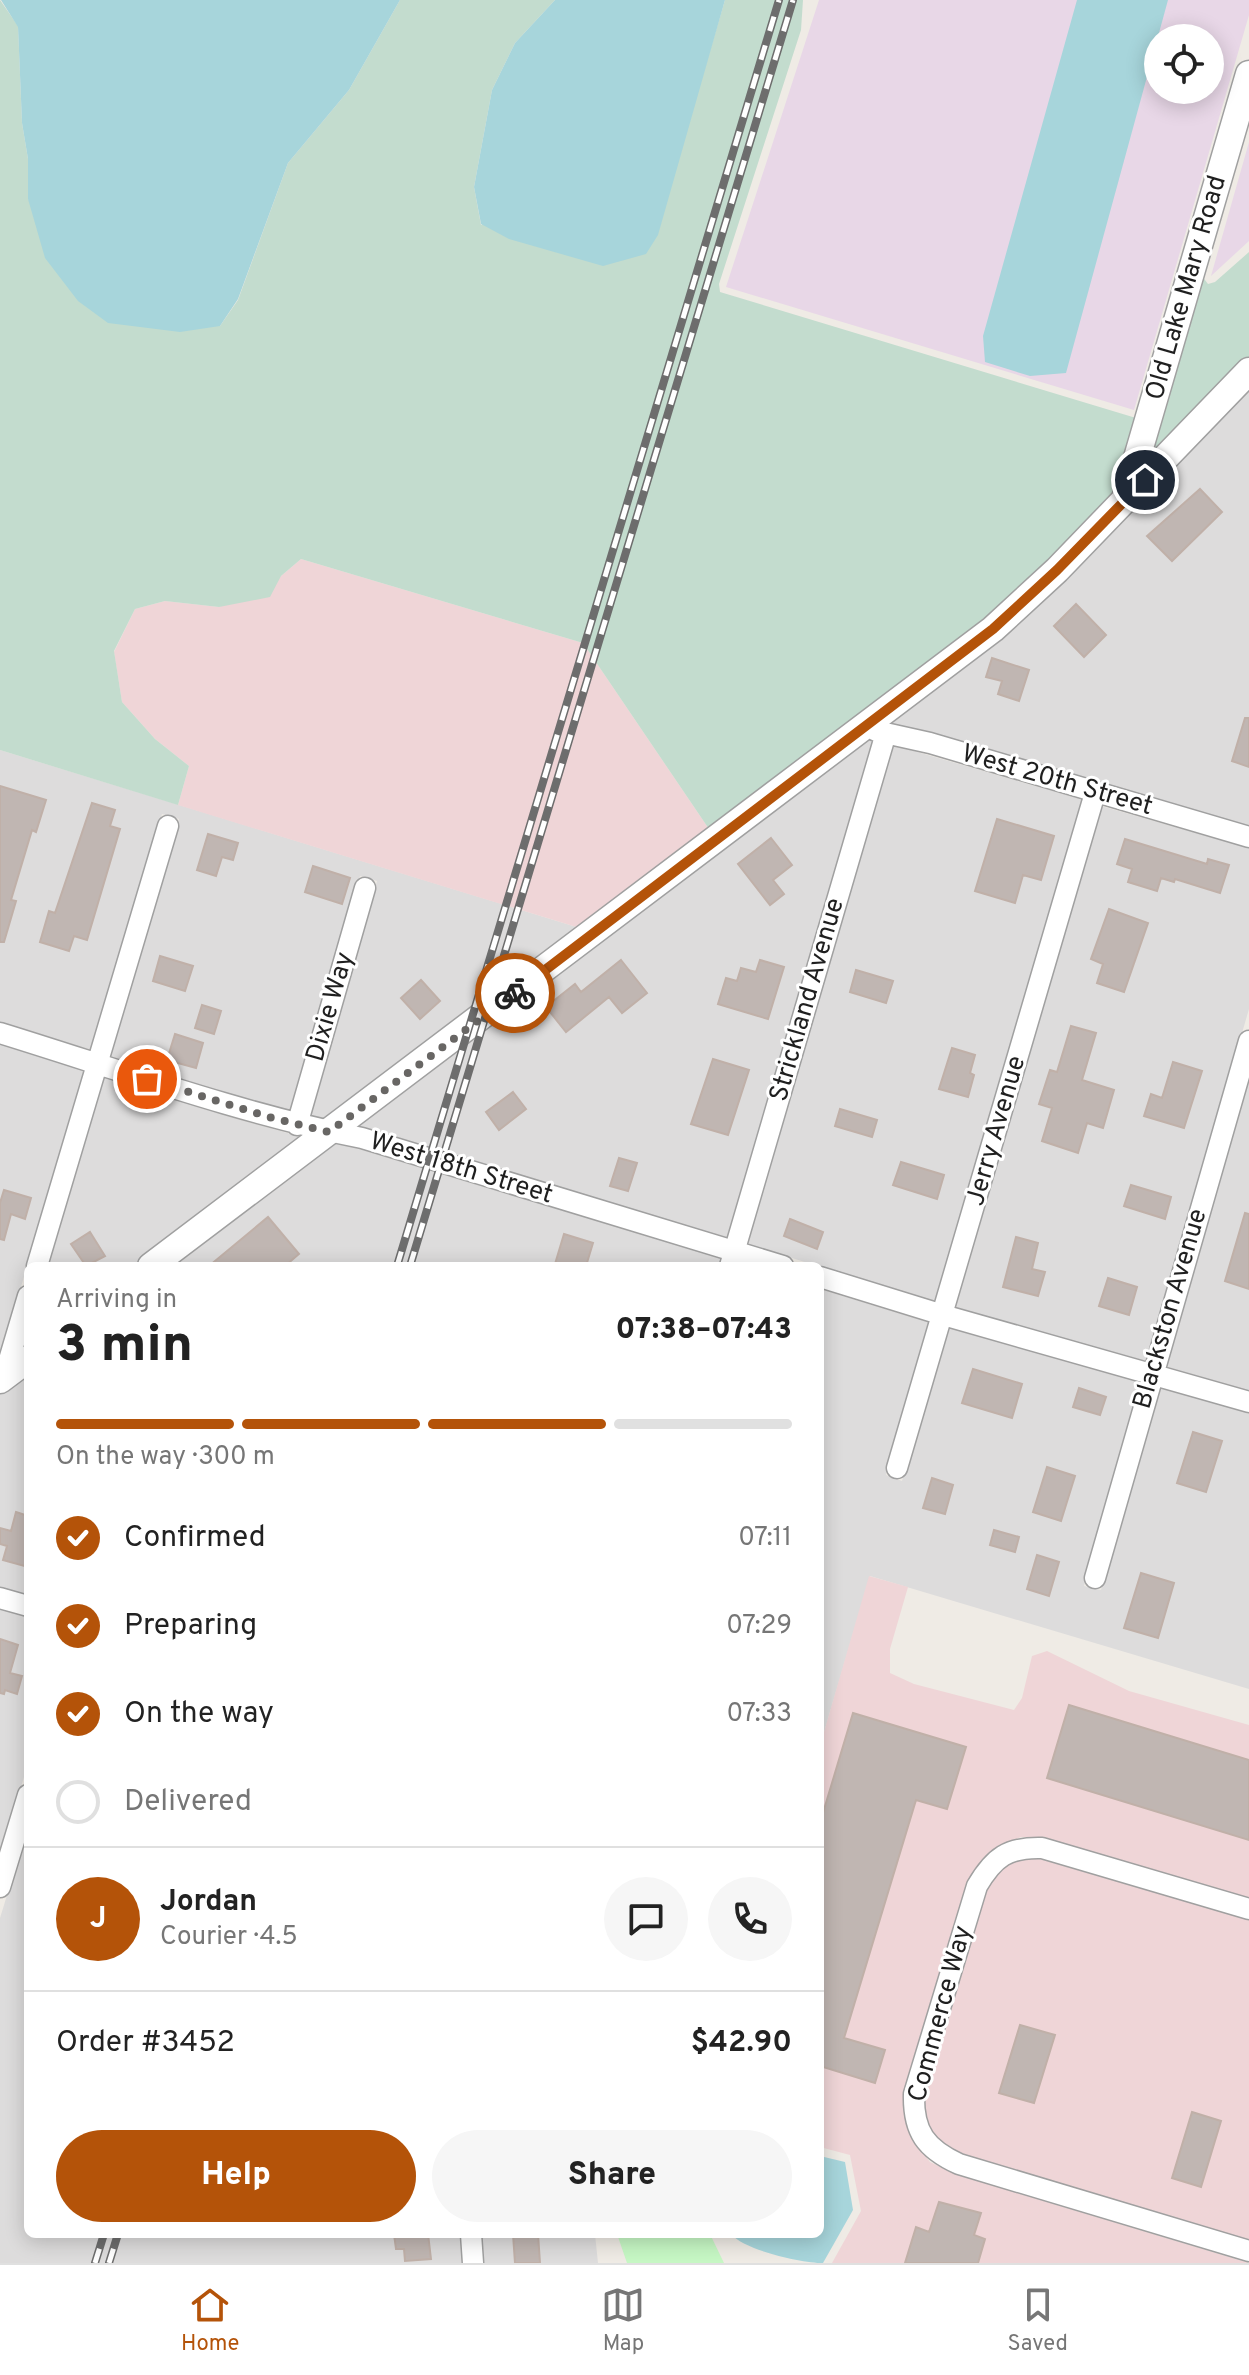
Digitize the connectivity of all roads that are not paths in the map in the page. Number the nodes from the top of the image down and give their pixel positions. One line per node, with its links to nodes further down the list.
1 (1249, 74): 3 (street, Old Lake Mary Road)
2 (1249, 371): 3 (street)
3 (1124, 502): 4 (street)
4 (875, 731): 5 (street, West 20th Street); 13 (street); 14 (street, Strickland Avenue)
5 (1095, 793): 7 (street, West 20th Street); 20 (street, Jerry Avenue)
6 (168, 826): 11 (street)
7 (1249, 837)
8 (365, 888): 12 (street, Dixie Way)
9 (0, 1033): 11 (street, West 18th Street)
10 (1249, 1041): 22 (street, Blackston Avenue)
11 (97, 1063): 12 (street, West 18th Street); 15 (street)
12 (297, 1125): 13 (street, West 18th Street)
13 (329, 1132): 14 (street, West 18th Street); 16 (street)
14 (733, 1258): 17 (street, West 18th Street)
15 (38, 1262)
16 (156, 1262)
17 (758, 1262)
18 (824, 1278): 20 (street)
19 (24, 1309): 23 (street)
20 (943, 1315): 22 (street); 25 (street, Jerry Avenue)
21 (24, 1362): 23 (street)
22 (1152, 1374): 24 (street); 26 (street, Blackston Avenue)
23 (2, 1378)
24 (1249, 1402)
25 (897, 1468)
26 (1095, 1578)
27 (0, 1598): 28 (street)
28 (24, 1605)
29 (24, 1808): 30 (street)
30 (0, 1887)
31 (1249, 1909): 33 (street, Commerce Way)
32 (471, 2238): 34 (street)
33 (1249, 2251)
34 (473, 2263)

